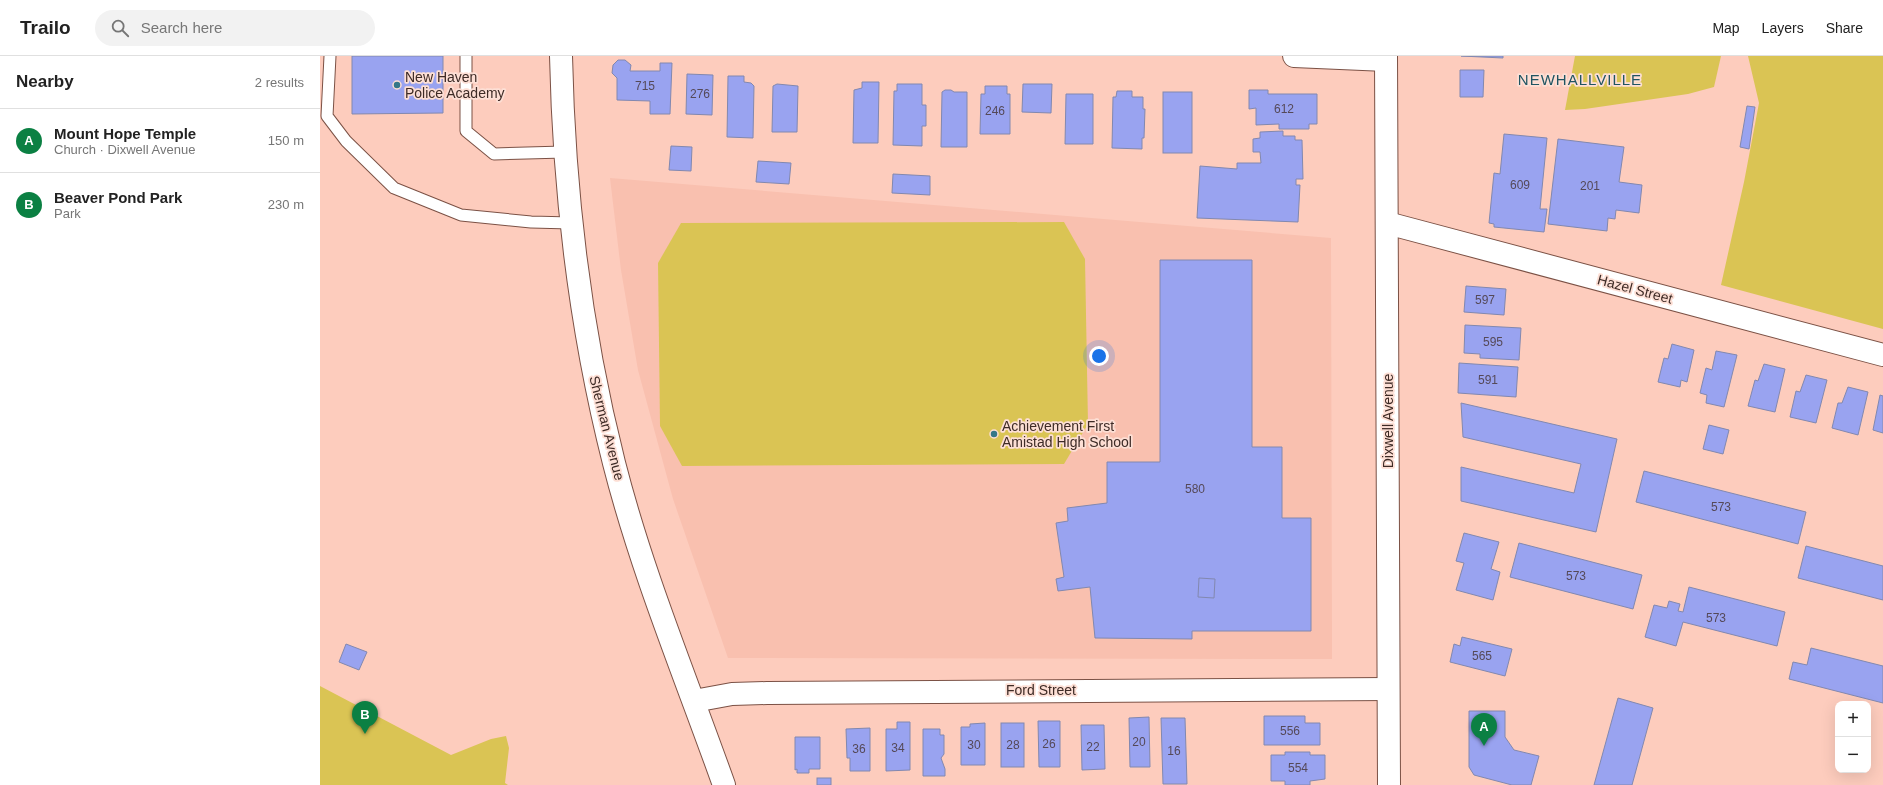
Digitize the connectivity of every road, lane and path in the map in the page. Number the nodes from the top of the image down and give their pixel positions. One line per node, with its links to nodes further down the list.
1 (330, 56): 7 (lane)
2 (466, 56): 6 (lane)
3 (561, 56): 6 (main road, Sherman Avenue)
4 (1294, 56): 5 (main road)
5 (1386, 58): 8 (main road, Dixwell Avenue)
6 (564, 152): 7 (main road, Sherman Avenue)
7 (571, 223): 11 (main road, Sherman Avenue)
8 (1387, 223): 9 (main road, Hazel Street); 10 (main road, Dixwell Avenue)
9 (1883, 355)
10 (1388, 688): 11 (main road, Ford Street); 13 (main road, Dixwell Avenue)
11 (694, 701): 12 (main road, Sherman Avenue)
12 (724, 785)
13 (1389, 785)

